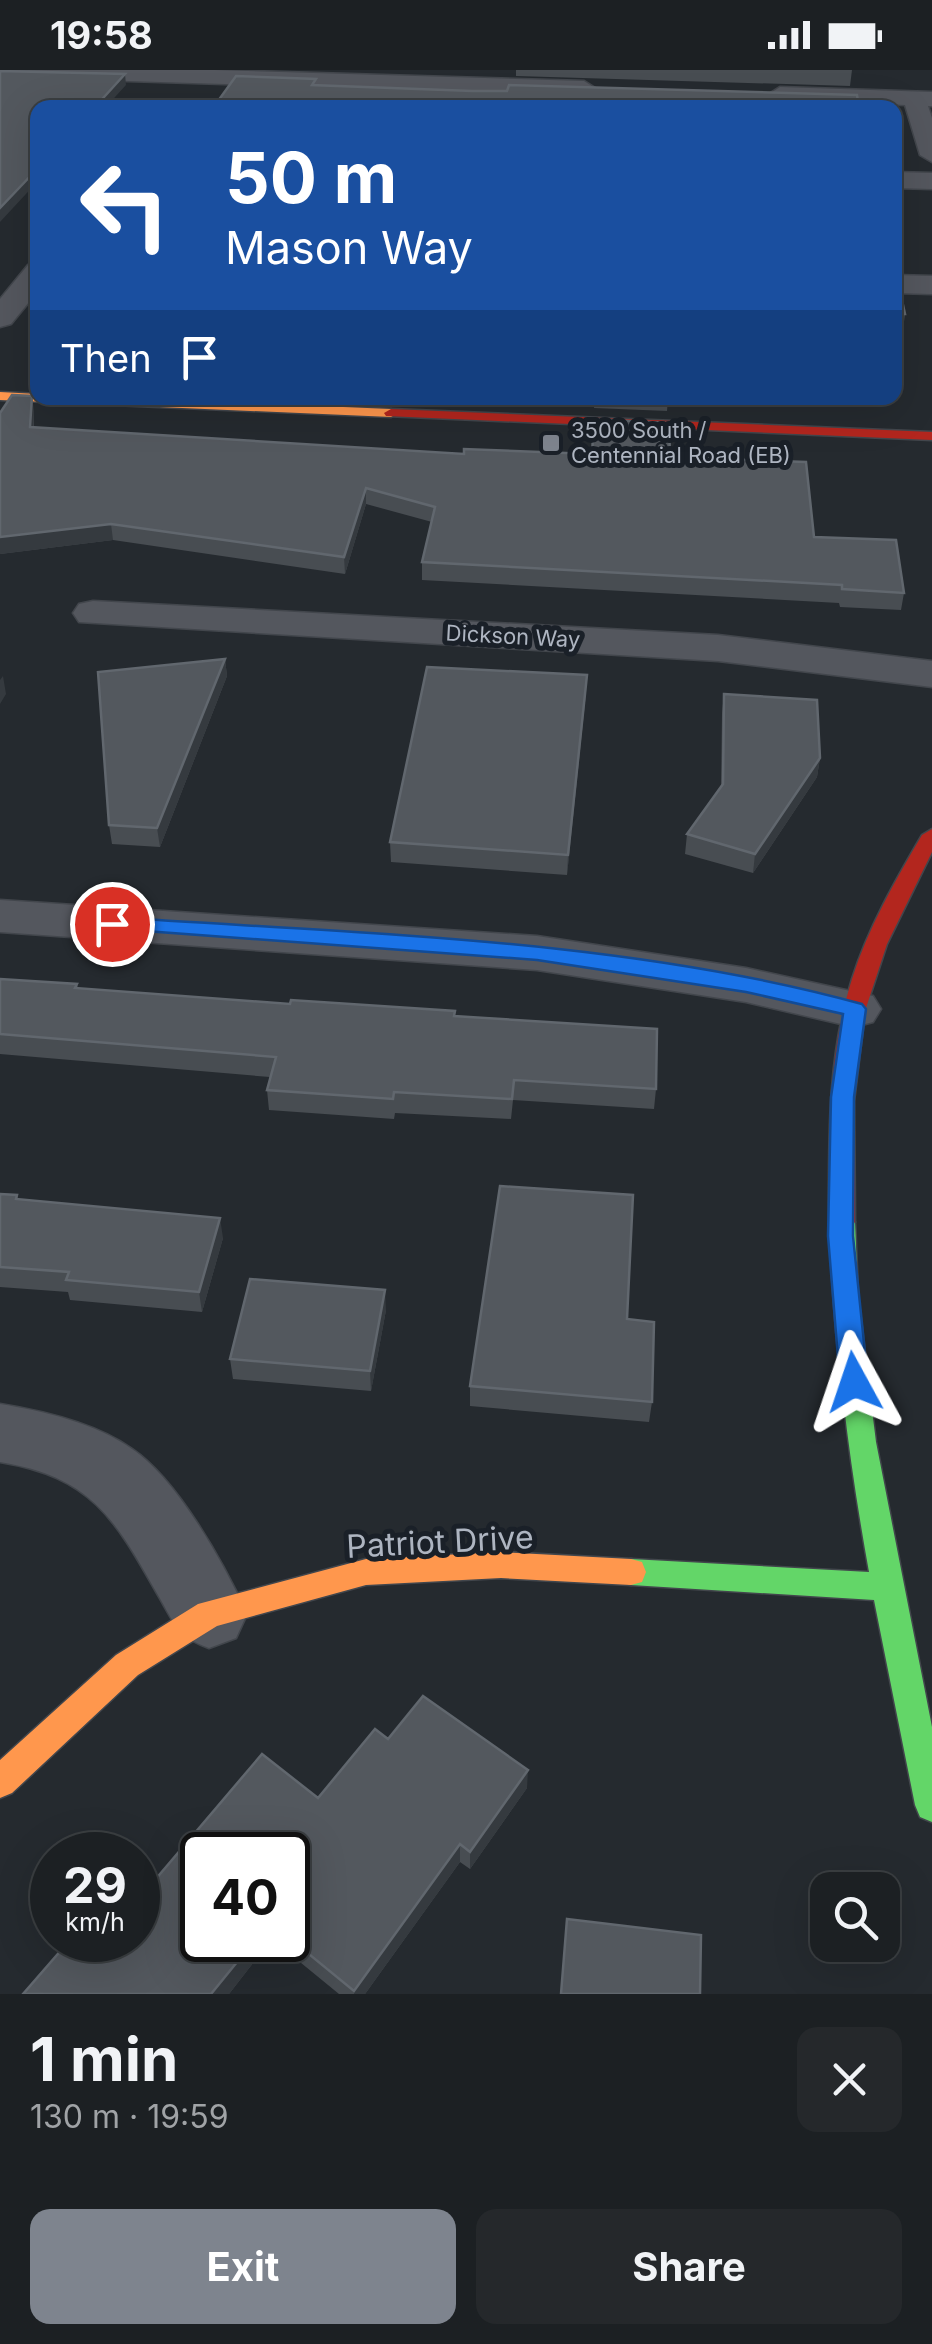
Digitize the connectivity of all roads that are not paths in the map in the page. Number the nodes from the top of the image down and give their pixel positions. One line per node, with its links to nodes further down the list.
1 (0, 70): 2 (street)
2 (196, 73): 3 (street); 5 (street)
3 (606, 89)
4 (764, 94): 6 (street)
5 (178, 95)
6 (923, 98): 7 (street)
7 (932, 155)
8 (902, 180): 9 (street)
9 (932, 182)
10 (30, 281): 13 (street)
11 (902, 284): 12 (street)
12 (932, 285)
13 (0, 318)
14 (0, 396): 15 (street)
15 (30, 397)
16 (210, 405): 17 (street)
17 (932, 436)
18 (93, 613): 19 (street, Dickson Way)
19 (932, 674)
20 (932, 835): 22 (street)
21 (0, 916): 22 (street)
22 (854, 1009): 24 (street)
23 (0, 1433): 25 (street)
24 (888, 1587): 25 (street, Patriot Drive); 27 (street)
25 (209, 1614): 26 (street, Patriot Drive)
26 (0, 1782)
27 (932, 1804)

